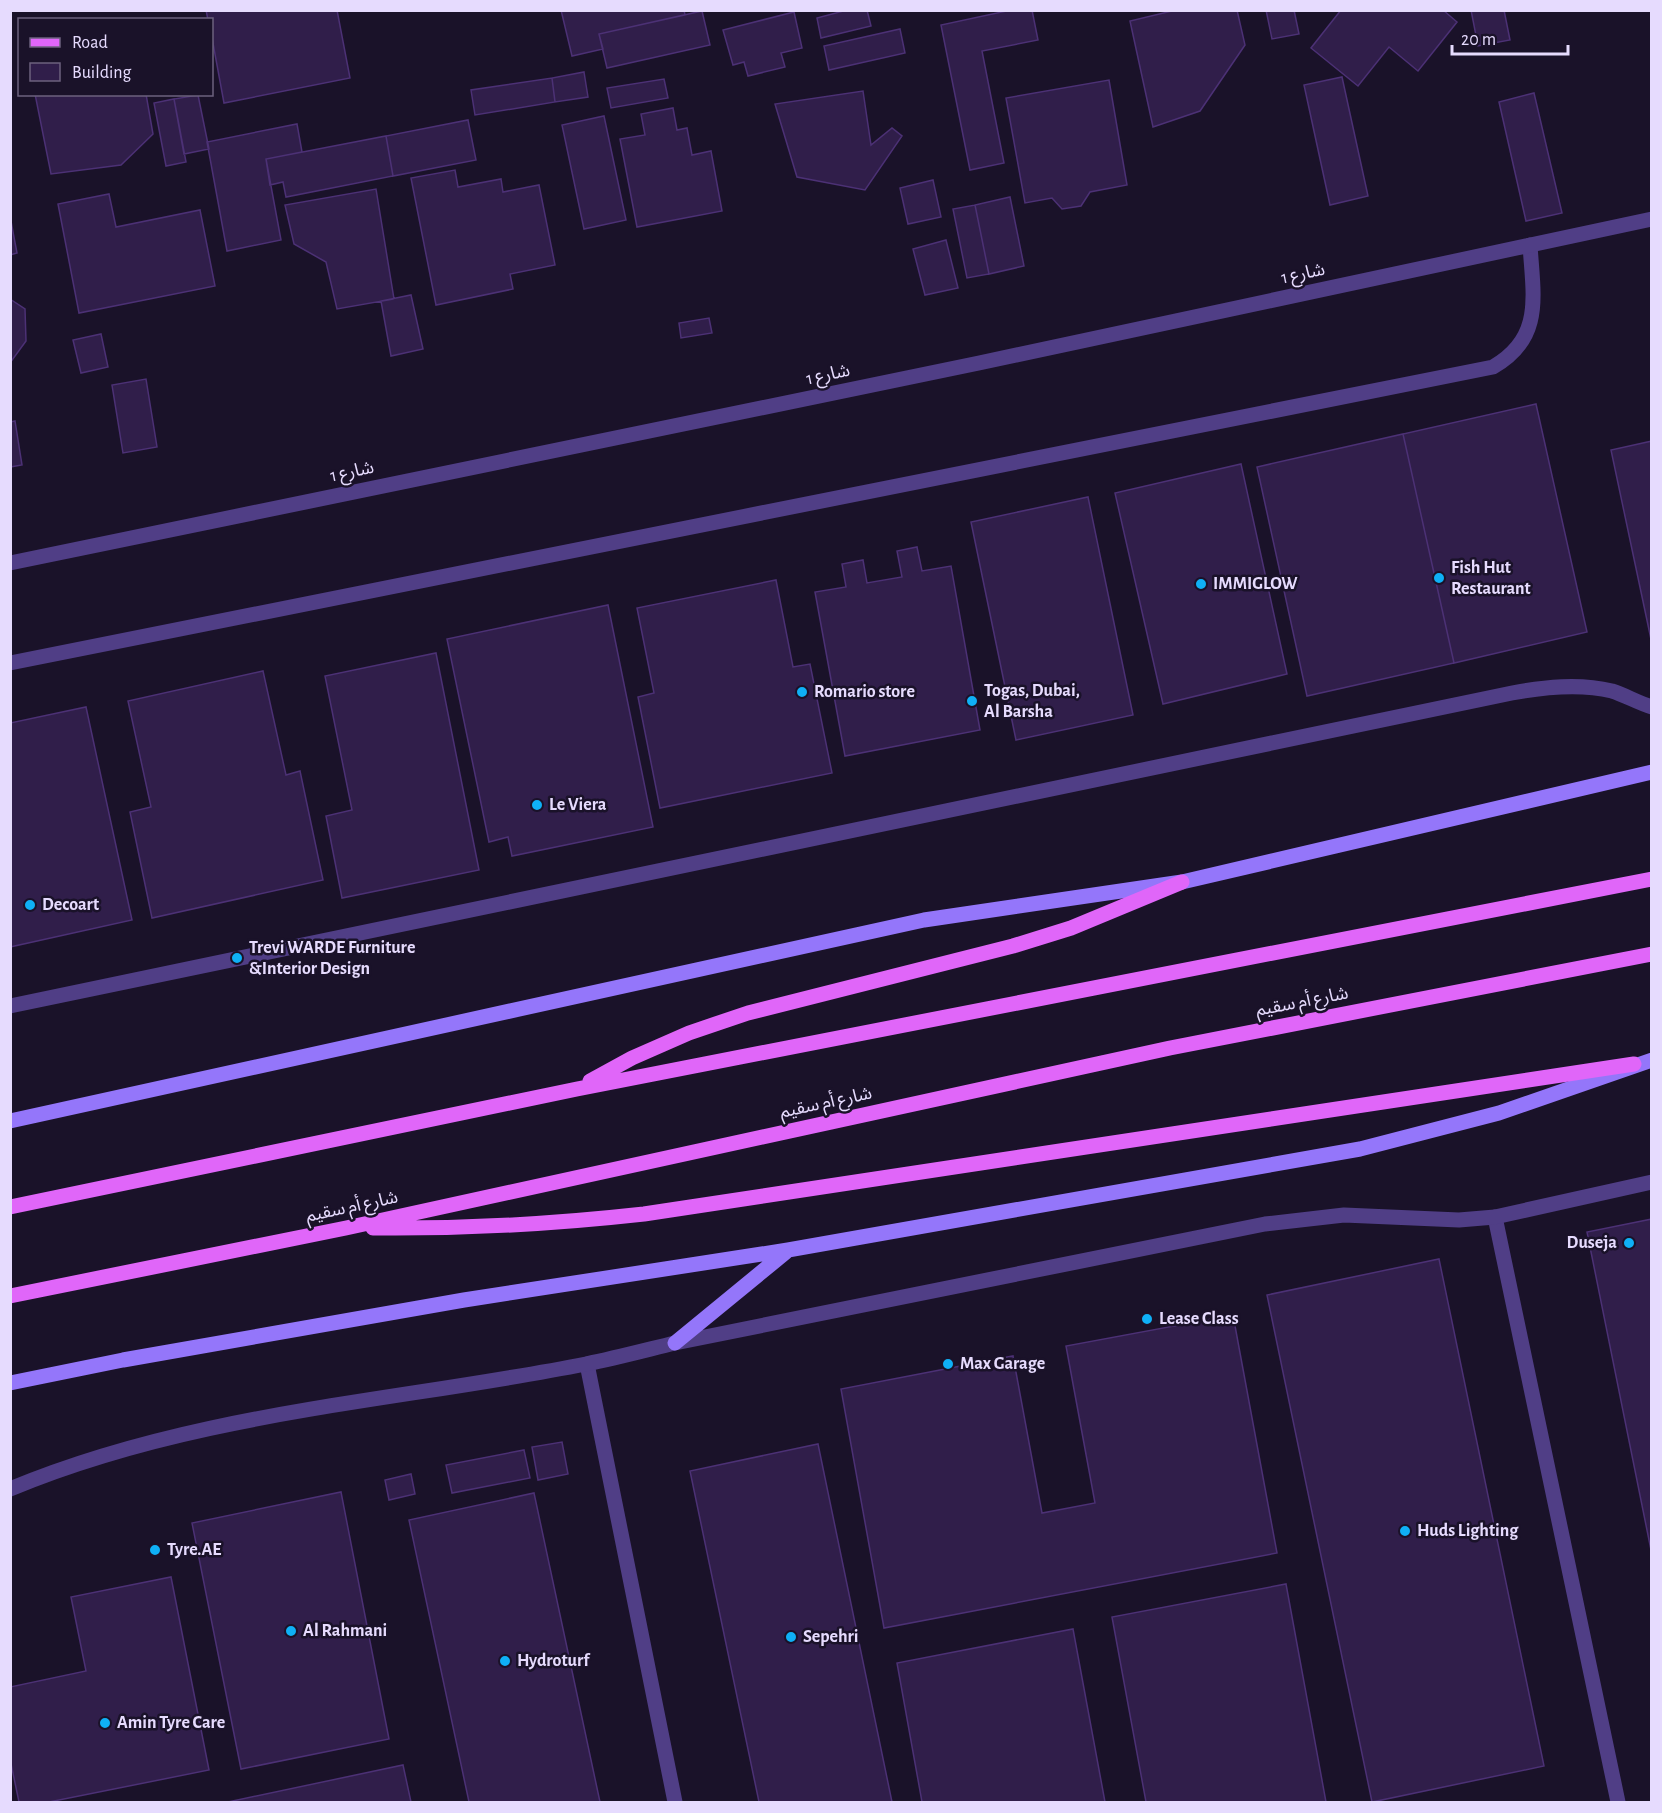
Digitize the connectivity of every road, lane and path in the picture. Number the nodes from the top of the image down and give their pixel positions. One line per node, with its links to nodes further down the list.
1 (1652, 219): 2 (street, شارع 1)
2 (1530, 245): 3 (street, شارع 1); 4 (street)
3 (10, 563)
4 (10, 663)
5 (1652, 707): 10 (street)
6 (1652, 772): 8 (main road)
7 (1652, 879): 13 (main road)
8 (1182, 882): 13 (main road); 14 (main road)
9 (1652, 954): 18 (main road, شارع أم سقيم)
10 (10, 1006)
11 (1652, 1060): 12 (main road)
12 (1634, 1064): 18 (main road); 19 (main road)
13 (577, 1089): 16 (main road)
14 (10, 1120)
15 (1652, 1182): 17 (street)
16 (10, 1207)
17 (1495, 1217): 21 (street); 26 (street)
18 (346, 1228): 20 (main road, شارع أم سقيم)
19 (788, 1250): 21 (main road); 23 (main road)
20 (10, 1296)
21 (675, 1343): 22 (street)
22 (587, 1364): 24 (street); 25 (street)
23 (10, 1383)
24 (10, 1489)
25 (675, 1803)
26 (1617, 1803)

